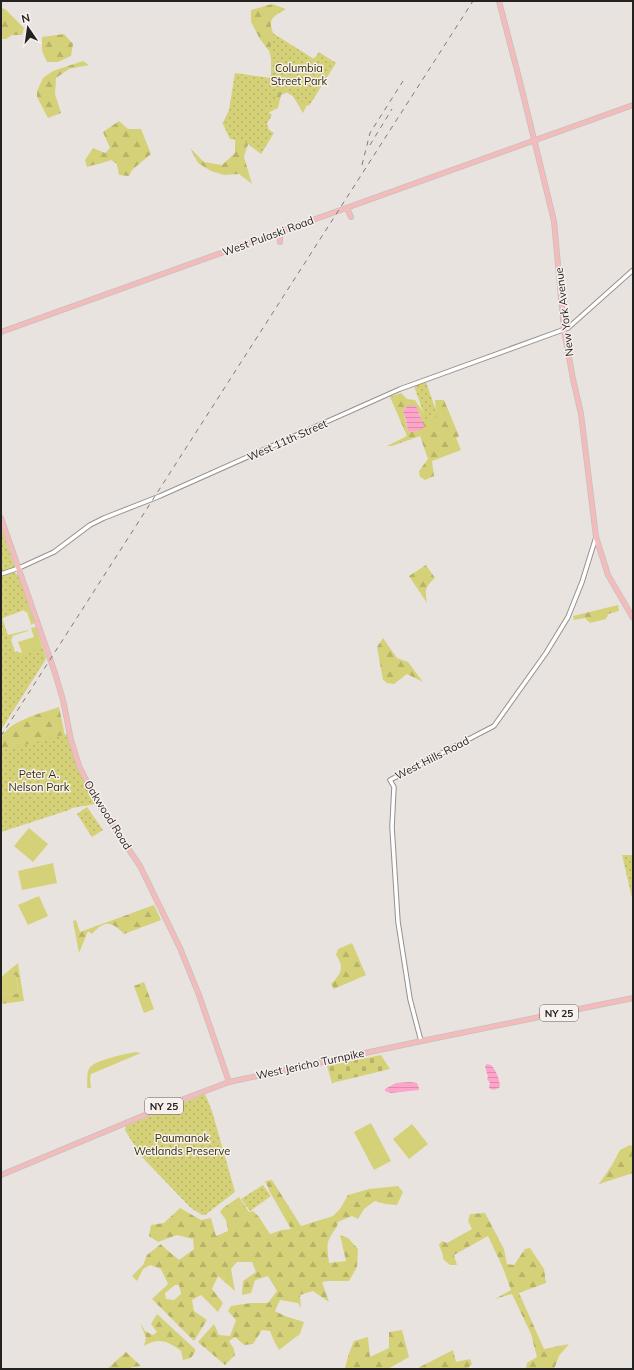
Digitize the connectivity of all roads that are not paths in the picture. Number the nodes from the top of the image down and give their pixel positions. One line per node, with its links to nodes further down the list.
1 (499, 1): 3 (main road, New York Avenue)
2 (633, 105): 3 (main road, West Pulaski Road)
3 (535, 140): 4 (main road, West Pulaski Road); 9 (main road, New York Avenue)
4 (347, 208): 5 (main road); 6 (main road, West Pulaski Road)
5 (351, 217)
6 (274, 234): 7 (main road); 10 (main road, West Pulaski Road)
7 (280, 242)
8 (633, 270): 9 (street, West 11th Street)
9 (564, 330): 12 (main road, New York Avenue); 13 (street, West 11th Street)
10 (1, 332)
11 (1, 518): 13 (main road, Oakwood Road)
12 (596, 537): 15 (main road, New York Avenue); 17 (street, West Hills Road)
13 (19, 568): 14 (street, West 11th Street); 18 (main road, Oakwood Road)
14 (1, 574)
15 (633, 618)
16 (633, 998): 17 (main road, West Jericho Turnpike / NY 25)
17 (421, 1041): 18 (main road, West Jericho Turnpike / NY 25)
18 (229, 1082): 19 (main road, West Jericho Turnpike / NY 25)
19 (1, 1175)

